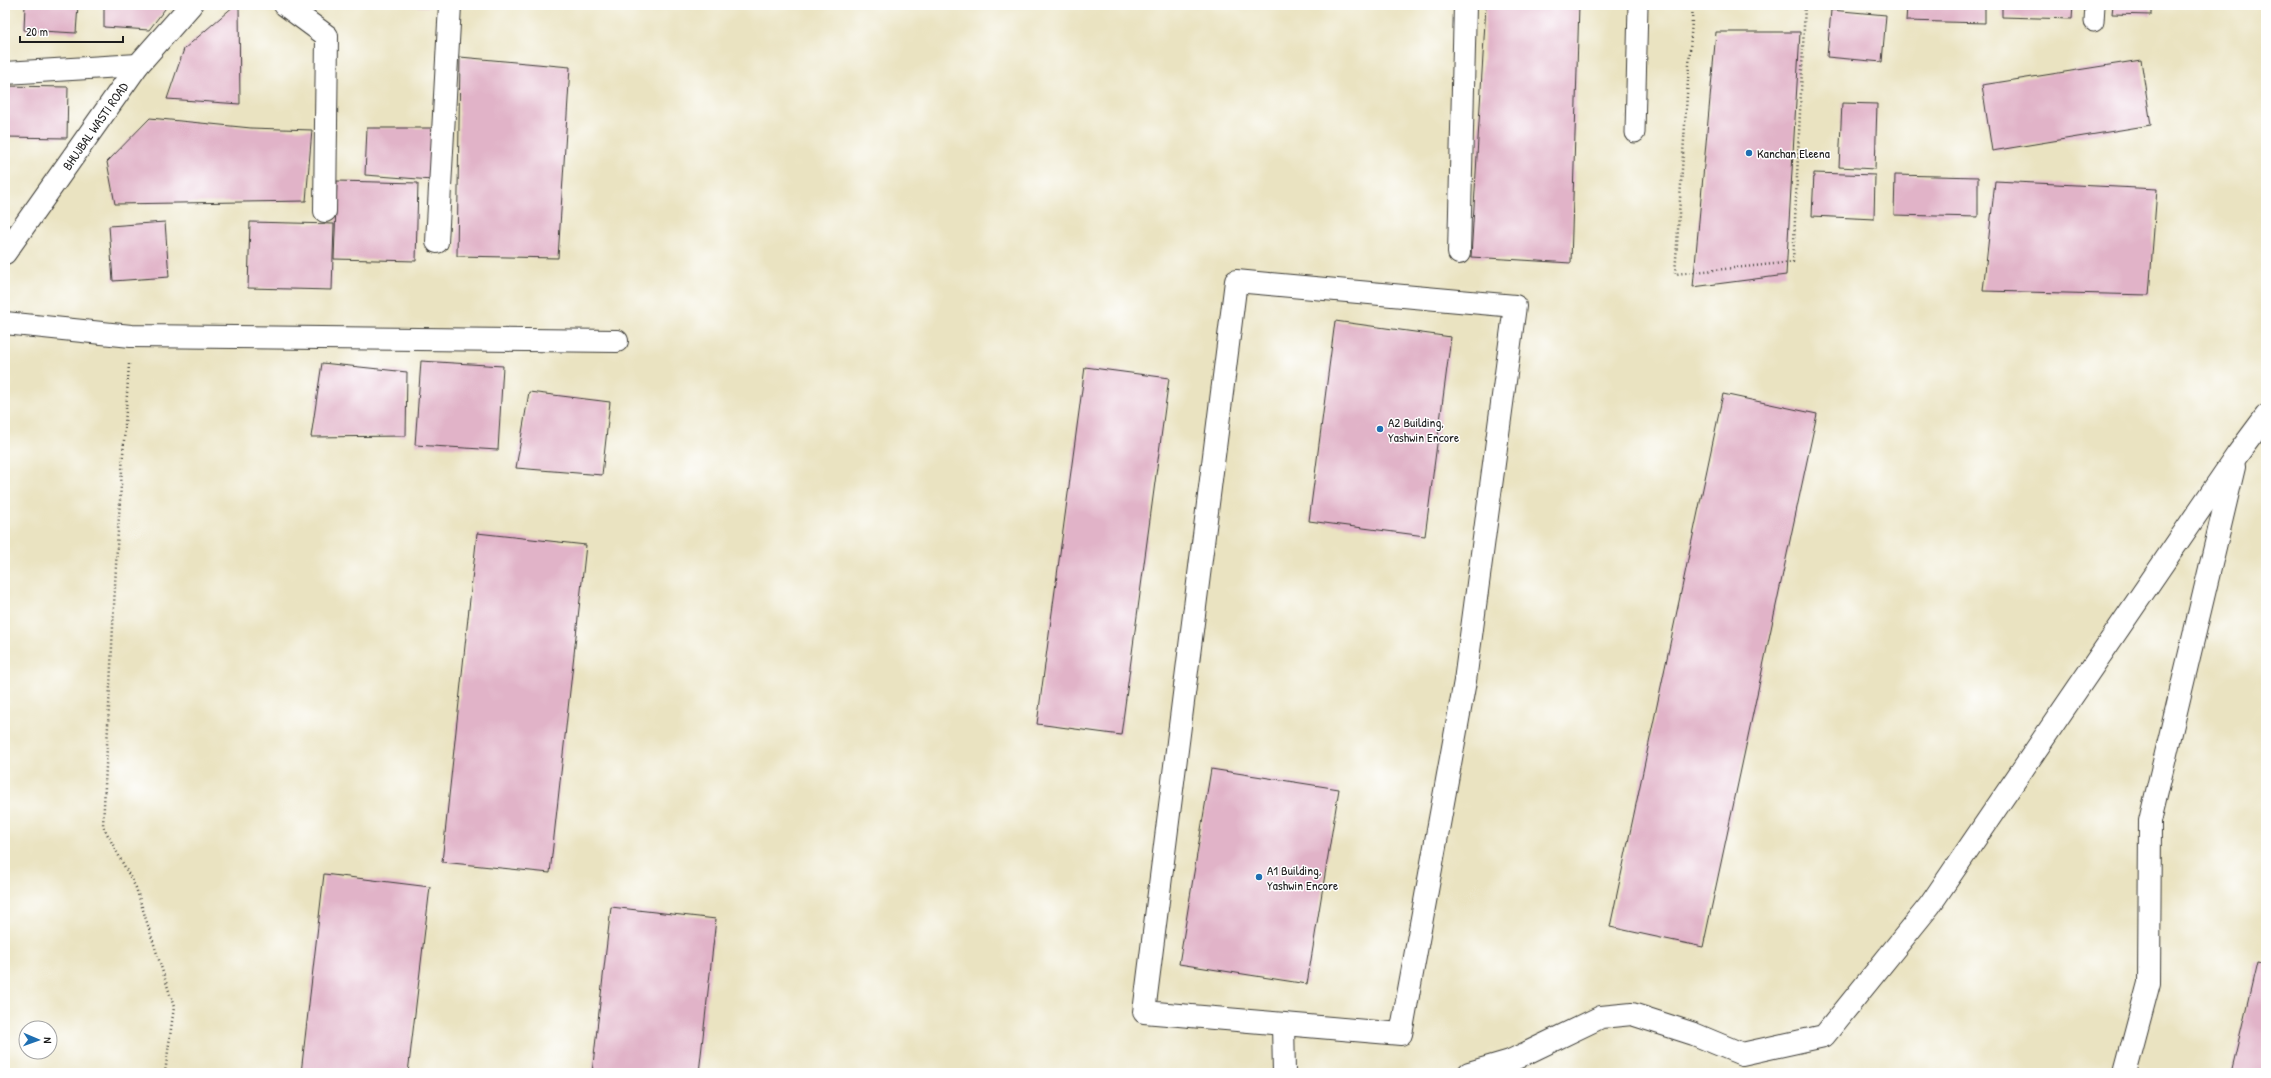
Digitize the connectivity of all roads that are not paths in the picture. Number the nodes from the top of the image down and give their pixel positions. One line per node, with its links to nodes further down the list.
1 (191, 5): 6 (street, BHUJBAL WASTI ROAD)
2 (285, 5): 9 (street)
3 (450, 5): 10 (street)
4 (1465, 5): 12 (street)
5 (1638, 5): 8 (lane)
6 (138, 65): 7 (street); 11 (street, BHUJBAL WASTI ROAD)
7 (5, 73)
8 (1635, 133)
9 (325, 211)
10 (437, 242)
11 (5, 252)
12 (1459, 253)
13 (5, 323): 14 (street)
14 (617, 340)
15 (2266, 416): 16 (street)
16 (2237, 454): 19 (street); 20 (street)
17 (1283, 1024): 17 (street); 18 (street)
18 (1284, 1073)
19 (1469, 1073)
20 (2125, 1073)

